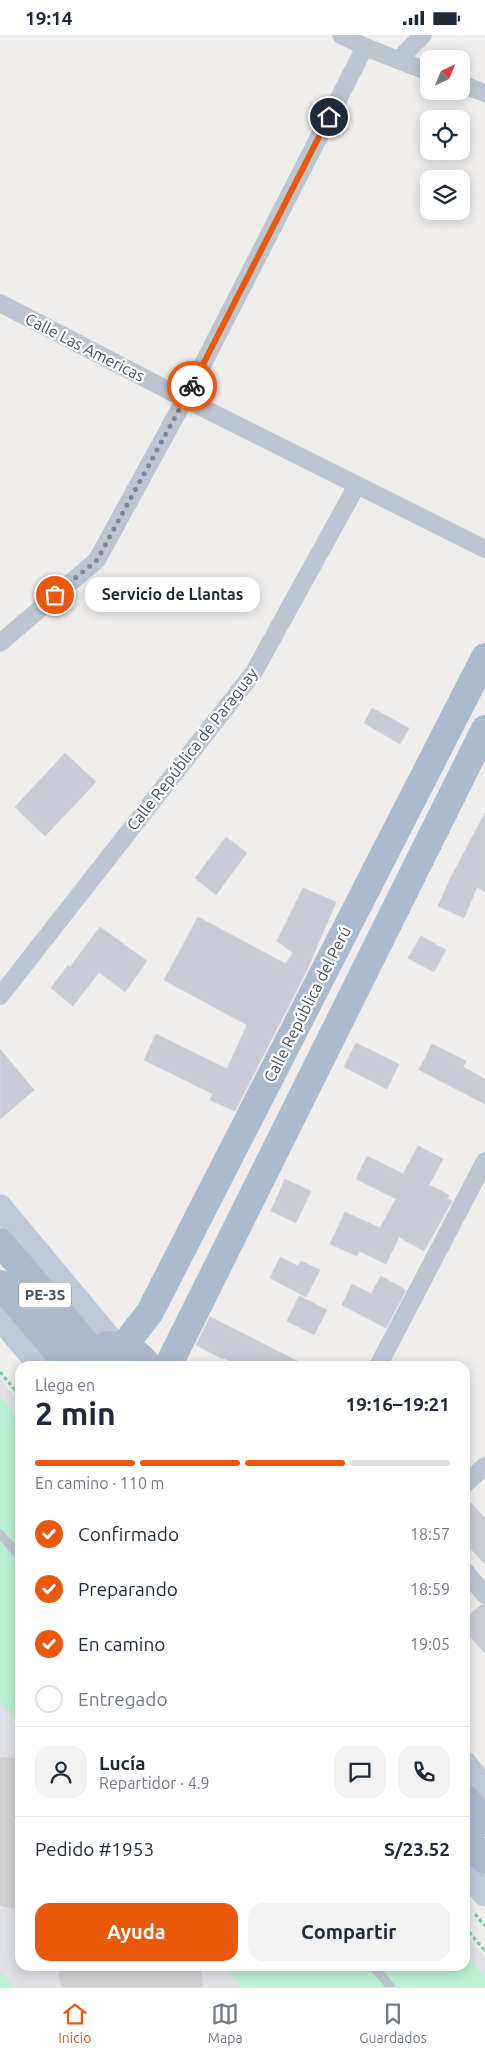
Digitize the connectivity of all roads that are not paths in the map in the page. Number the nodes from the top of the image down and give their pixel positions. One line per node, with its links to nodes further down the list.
1 (341, 35): 3 (street)
2 (423, 35): 4 (street)
3 (365, 47): 4 (street); 9 (street)
4 (398, 60): 5 (street)
5 (420, 69)
6 (470, 87): 7 (street)
7 (485, 93)
8 (0, 303): 9 (street, Calle Las Americas)
9 (185, 399): 10 (street, Calle Las Americas); 12 (street)
10 (357, 485): 11 (street, Calle Las Americas); 16 (street, Calle República de Paraguay)
11 (485, 549)
12 (0, 643)
13 (485, 657): 14 (main road, Calle República del Perú)
14 (454, 715): 15 (street); 22 (main road, Calle República del Perú)
15 (485, 730): 27 (main road)
16 (0, 996)
17 (485, 1161): 28 (street)
18 (0, 1207): 22 (main road, PE-3S)
19 (0, 1242): 22 (main road, PE-3S)
20 (0, 1284): 24 (main road, PE-3S)
21 (0, 1317): 23 (main road, PE-3S)
22 (108, 1352): 25 (main road, Calle República del Perú); 26 (main road, PE-3S)
23 (37, 1361)
24 (64, 1361)
25 (72, 1361)
26 (143, 1361)
27 (170, 1361)
28 (381, 1361)
29 (485, 1466): 30 (street)
30 (470, 1480)
31 (0, 1534): 32 (lane)
32 (15, 1551)
33 (470, 1577): 34 (street)
34 (485, 1595)
35 (474, 1777): 36 (main road)
36 (485, 1823)
37 (470, 1843): 38 (main road)
38 (485, 1860)
39 (470, 1877): 40 (main road)
40 (485, 1894)
41 (377, 1971): 42 (lane)
42 (391, 1987)

